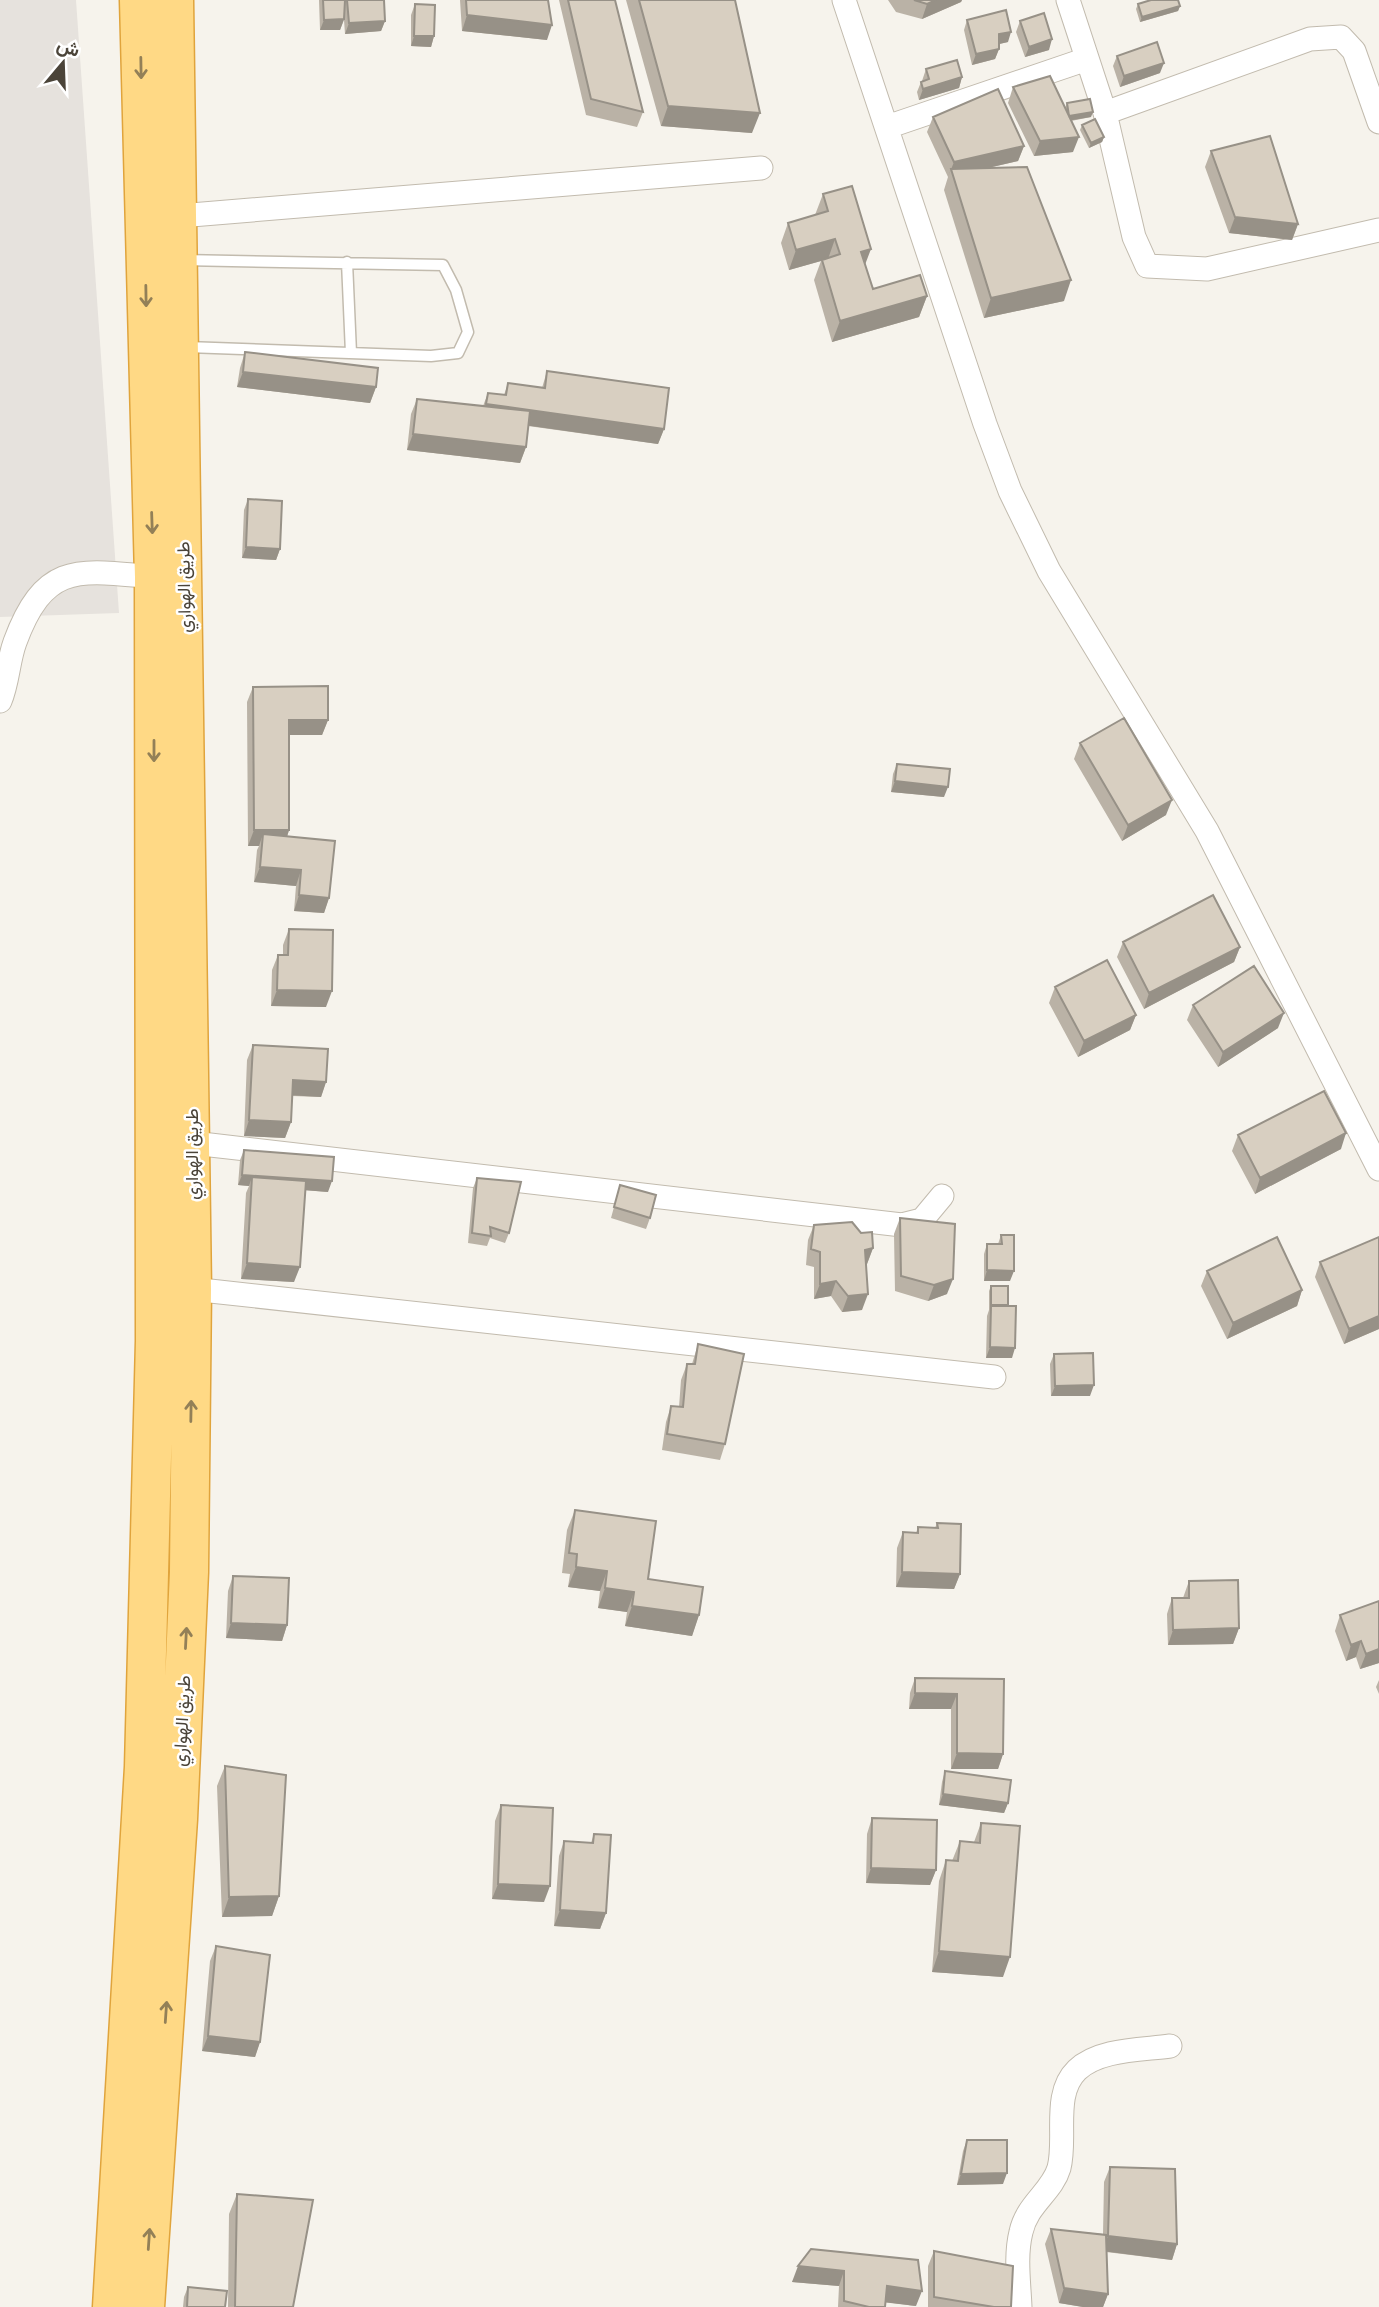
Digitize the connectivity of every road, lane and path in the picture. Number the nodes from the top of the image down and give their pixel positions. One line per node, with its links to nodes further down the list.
1 (139, 0): 16 (highway, طريق الهواري, one-way to 16)
2 (174, 0): 10 (highway, طريق الهواري)
3 (844, 0): 8 (street)
4 (1068, 0): 5 (street)
5 (1087, 59): 6 (street); 8 (street)
6 (1105, 113): 7 (street); 11 (street)
7 (1379, 122)
8 (887, 127): 19 (street)
9 (761, 168): 10 (street)
10 (179, 216): 12 (highway, طريق الهواري)
11 (1379, 230)
12 (180, 260): 13 (lane); 14 (highway, طريق الهواري)
13 (347, 262): 15 (lane); 15 (lane)
14 (180, 346): 15 (lane); 18 (highway, طريق الهواري)
15 (351, 353)
16 (154, 577): 17 (street); 24 (highway, طريق الهواري, one-way to 24)
17 (0, 701)
18 (192, 1143): 20 (street); 21 (highway, طريق الهواري)
19 (1379, 1169)
20 (942, 1196)
21 (192, 1289): 22 (street); 25 (highway, طريق الهواري, one-way to 21)
22 (993, 1377)
23 (1170, 2046): 26 (street)
24 (112, 2307)
25 (145, 2307)
26 (1020, 2307)

